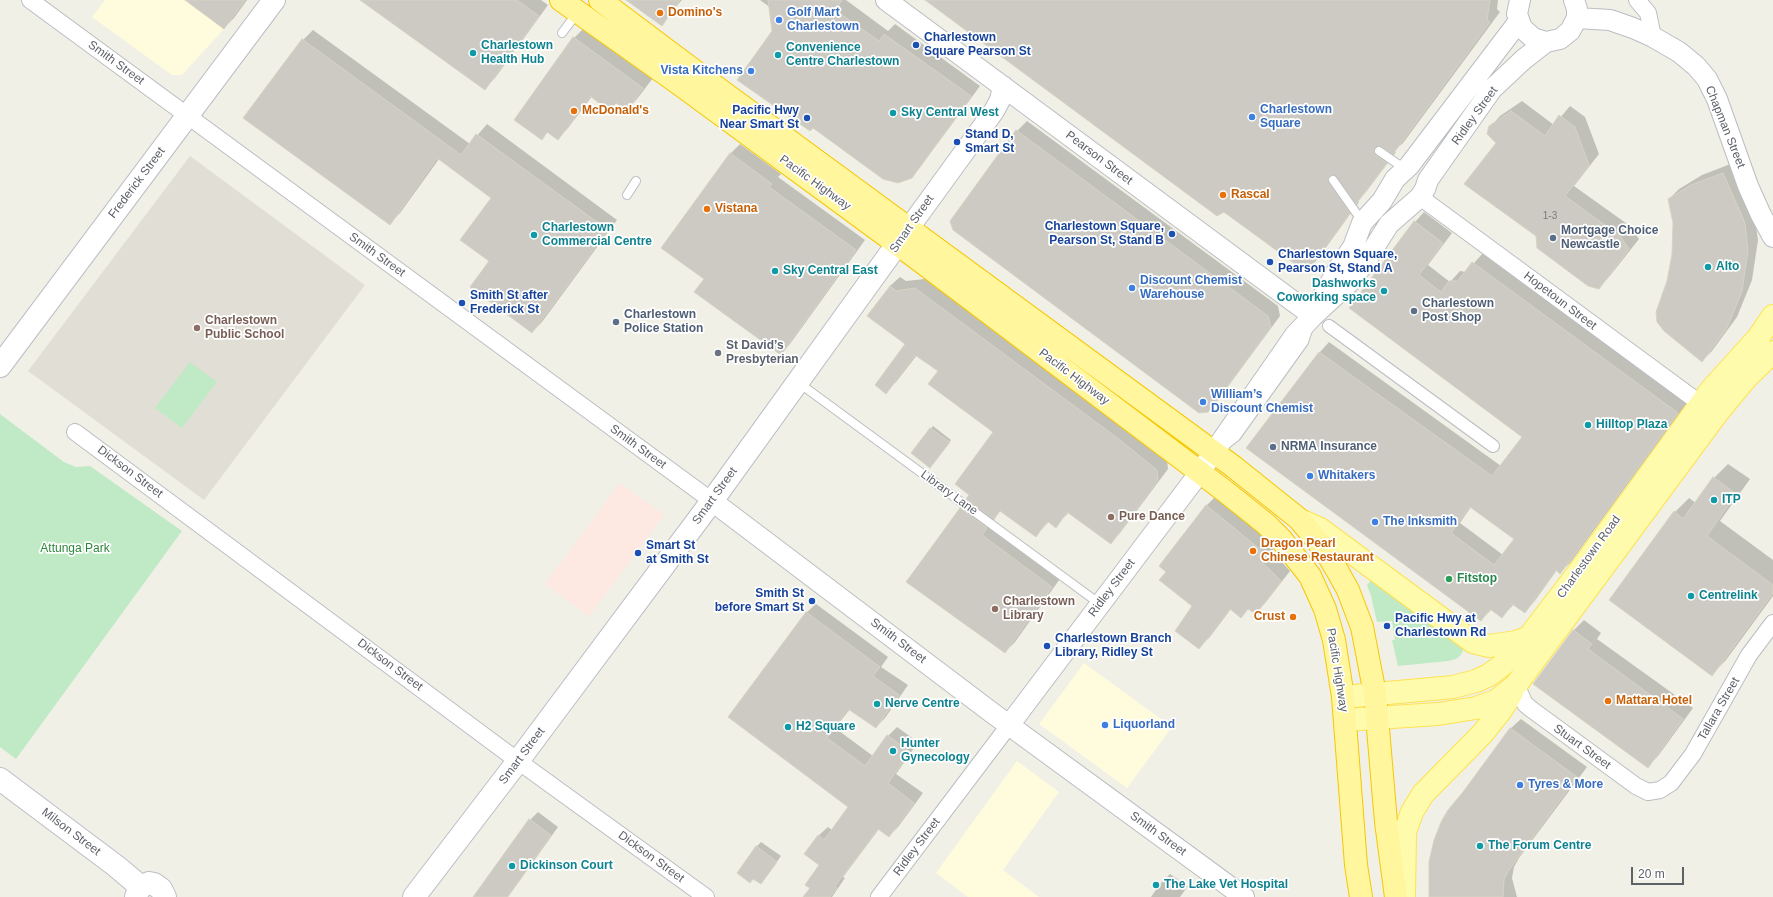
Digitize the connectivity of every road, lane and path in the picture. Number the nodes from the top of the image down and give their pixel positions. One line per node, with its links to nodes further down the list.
1 (30, 0): 13 (street, Smith Street)
2 (274, 0): 13 (main road, Frederick Street)
3 (600, 0): 21 (highway, Pacific Highway)
4 (886, 0): 12 (street, Pearson Street)
5 (1638, 0): 10 (street)
6 (569, 6): 9 (lane); 21 (highway, Pacific Highway)
7 (1518, 7): 11 (street); 15 (street, Ridley Street)
8 (1576, 9): 10 (street, Chapman Street); 11 (street)
9 (562, 33)
10 (1654, 37): 22 (street, Chapman Street)
11 (1546, 42): 18 (street, Ridley Street)
12 (1003, 86): 21 (street, Smart Street); 25 (street, Pearson Street)
13 (187, 116): 27 (main road, Frederick Street); 34 (street, Smith Street)
14 (1379, 151): 15 (lane)
15 (1408, 167): 18 (street); 20 (street, Ridley Street)
16 (1332, 180): 20 (lane)
17 (636, 182): 19 (lane)
18 (1424, 188): 23 (street, Ridley Street); 29 (street, Hopetoun Street)
19 (627, 195)
20 (1363, 221): 23 (street); 25 (street, Ridley Street)
21 (903, 236): 28 (main road, Smart Street); 32 (highway, Pacific Highway); 33 (highway, Pacific Highway)
22 (1773, 236)
23 (1381, 238): 25 (street, Ridley Street)
24 (1773, 316): 29 (main road, Charlestown Road)
25 (1321, 321): 31 (street); 32 (street, Ridley Street)
26 (1773, 352): 39 (main road, Charlestown Road)
27 (0, 366)
28 (799, 382): 34 (main road, Smart Street); 36 (lane, Library Lane)
29 (1701, 404): 38 (main road, Charlestown Road)
30 (75, 432): 45 (street, Dickson Street)
31 (1493, 446)
32 (1214, 452): 33 (street, Ridley Street); 35 (highway, Pacific Highway)
33 (1200, 472): 36 (street, Ridley Street); 41 (highway, Pacific Highway)
34 (712, 502): 44 (street, Smith Street); 45 (main road, Smart Street)
35 (1299, 519): 38 (main road); 40 (highway, Pacific Highway)
36 (1100, 604): 44 (street, Ridley Street)
37 (1773, 623): 47 (street, Tallara Street)
38 (1529, 637): 40 (main road, Charlestown Road)
39 (1516, 685): 42 (main road, Charlestown Road); 47 (street, Stuart Street); 56 (main road)
40 (1375, 694): 41 (main road, Charlestown Road); 42 (highway, Pacific Highway)
41 (1343, 697): 43 (highway, Pacific Highway)
42 (1377, 718): 43 (main road, Charlestown Road); 55 (highway, Pacific Highway)
43 (1344, 720): 54 (highway, Pacific Highway)
44 (1010, 724): 52 (street, Ridley Street); 53 (street, Smith Street)
45 (518, 761): 50 (main road, Smart Street); 51 (street, Dickson Street)
46 (0, 779): 48 (main road, Milson Street)
47 (1660, 790)
48 (139, 892): 49 (main road, Milson Street)
49 (165, 897)
50 (414, 897)
51 (706, 897)
52 (879, 897)
53 (1244, 897)
54 (1361, 897)
55 (1396, 897)
56 (1404, 897)

